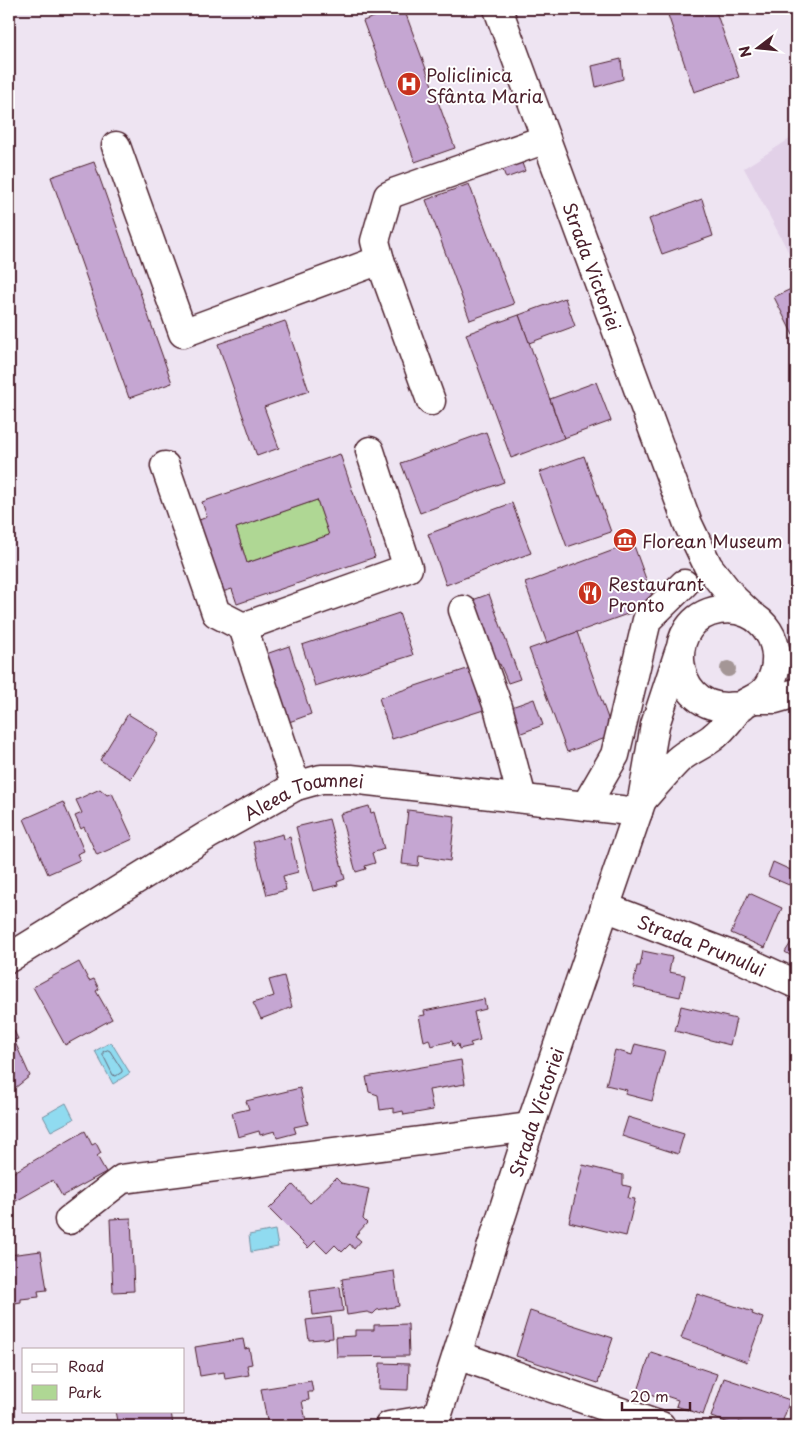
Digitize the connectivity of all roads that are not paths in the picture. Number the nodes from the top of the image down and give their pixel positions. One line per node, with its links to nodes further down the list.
1 (498, 9): 2 (street, Strada Victoriei)
2 (546, 139): 4 (street); 8 (street, Strada Victoriei)
3 (116, 146): 4 (street)
4 (380, 260): 5 (street)
5 (431, 401)
6 (370, 451): 12 (street)
7 (165, 466): 12 (street)
8 (688, 524): 9 (street); 11 (street, Strada Victoriei)
9 (684, 584): 14 (street); 19 (street)
10 (463, 610): 18 (street)
11 (756, 618): 13 (street); 14 (street); 16 (street)
12 (244, 627): 17 (street)
13 (796, 637)
14 (681, 645): 16 (street); 20 (street)
15 (796, 694): 16 (street)
16 (749, 702): 20 (street)
17 (296, 786): 18 (street, Aleea Toamnei); 22 (street, Aleea Toamnei)
18 (522, 798): 19 (street, Aleea Toamnei)
19 (586, 805): 20 (street, Aleea Toamnei)
20 (640, 806): 21 (street, Strada Victoriei)
21 (605, 906): 23 (street, Strada Prunului); 24 (street, Strada Victoriei)
22 (9, 958)
23 (796, 984)
24 (530, 1127): 25 (street); 26 (street, Strada Victoriei)
25 (69, 1220)
26 (457, 1355): 27 (street, Strada Victoriei); 29 (street)
27 (435, 1422): 28 (street)
28 (389, 1426)
29 (661, 1426)

